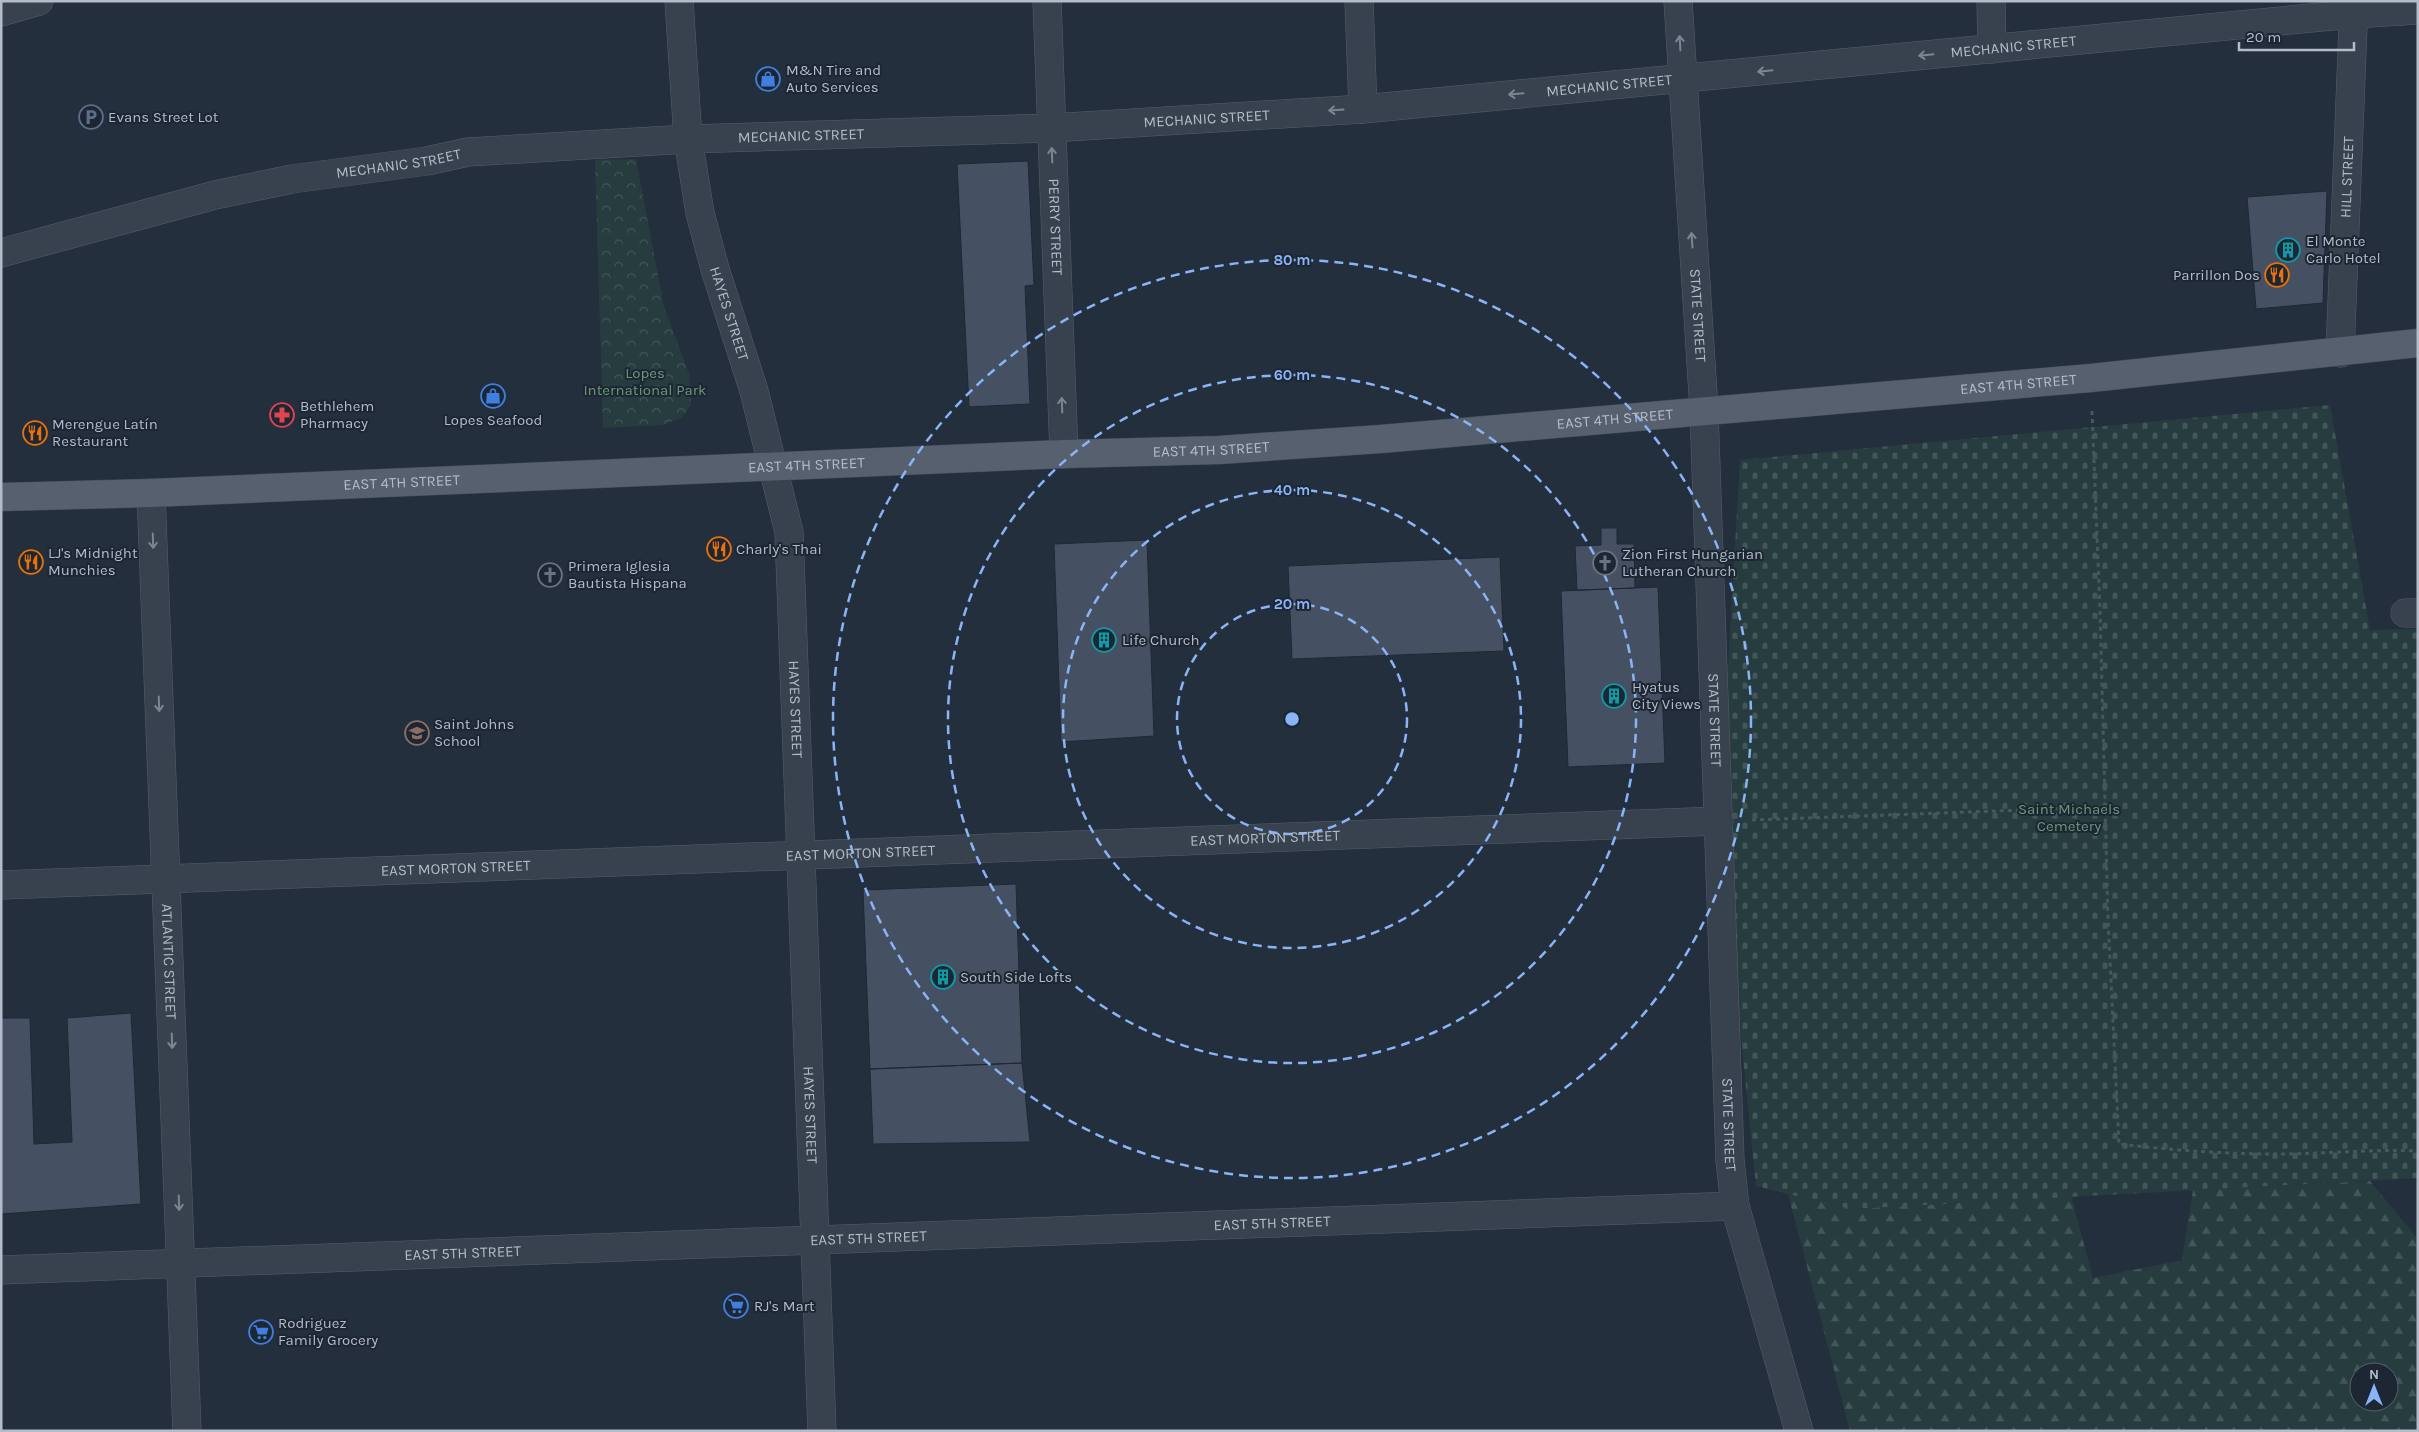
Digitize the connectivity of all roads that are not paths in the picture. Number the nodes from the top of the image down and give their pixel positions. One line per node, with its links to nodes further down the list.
1 (39, 1): 9 (street)
2 (679, 1): 14 (street, HAYES STREET)
3 (1047, 1): 13 (street, PERRY STREET)
4 (1359, 1): 12 (street)
5 (1678, 1): 11 (street, STATE STREET, one-way to 5)
6 (1991, 1): 10 (street)
7 (2354, 8): 8 (street, MECHANIC STREET); 10 (street, MECHANIC STREET); 17 (street, HILL STREET)
8 (2418, 10)
9 (1, 12)
10 (1992, 49): 11 (street, MECHANIC STREET, one-way to 11)
11 (1682, 79): 12 (street, MECHANIC STREET, one-way to 12); 18 (street, STATE STREET, one-way to 11)
12 (1363, 108): 13 (street, MECHANIC STREET, one-way to 13)
13 (1051, 128): 14 (street, MECHANIC STREET); 19 (street, PERRY STREET, one-way to 13)
14 (688, 139): 15 (street, MECHANIC STREET); 20 (street, HAYES STREET)
15 (1, 253)
16 (2418, 343): 17 (main road, EAST 4TH STREET)
17 (2340, 352): 18 (main road, EAST 4TH STREET)
18 (1704, 410): 19 (main road, EAST 4TH STREET); 23 (street, STATE STREET)
19 (1064, 454): 20 (main road, EAST 4TH STREET)
20 (773, 467): 21 (main road, EAST 4TH STREET); 24 (street, HAYES STREET)
21 (151, 493): 22 (main road, EAST 4TH STREET); 25 (street, ATLANTIC STREET, one-way to 25)
22 (1, 497)
23 (1719, 821): 24 (street, EAST MORTON STREET); 27 (street, STATE STREET)
24 (801, 854): 25 (street, EAST MORTON STREET); 28 (street, HAYES STREET)
25 (166, 880): 26 (street, EAST MORTON STREET); 29 (street, ATLANTIC STREET, one-way to 29)
26 (1, 885)
27 (1735, 1206): 28 (street, EAST 5TH STREET); 33 (street, STATE STREET)
28 (815, 1240): 29 (street, EAST 5TH STREET); 32 (street, HAYES STREET)
29 (181, 1263): 30 (street, EAST 5TH STREET); 31 (street, ATLANTIC STREET)
30 (1, 1270)
31 (187, 1431)
32 (822, 1431)
33 (1799, 1431)

